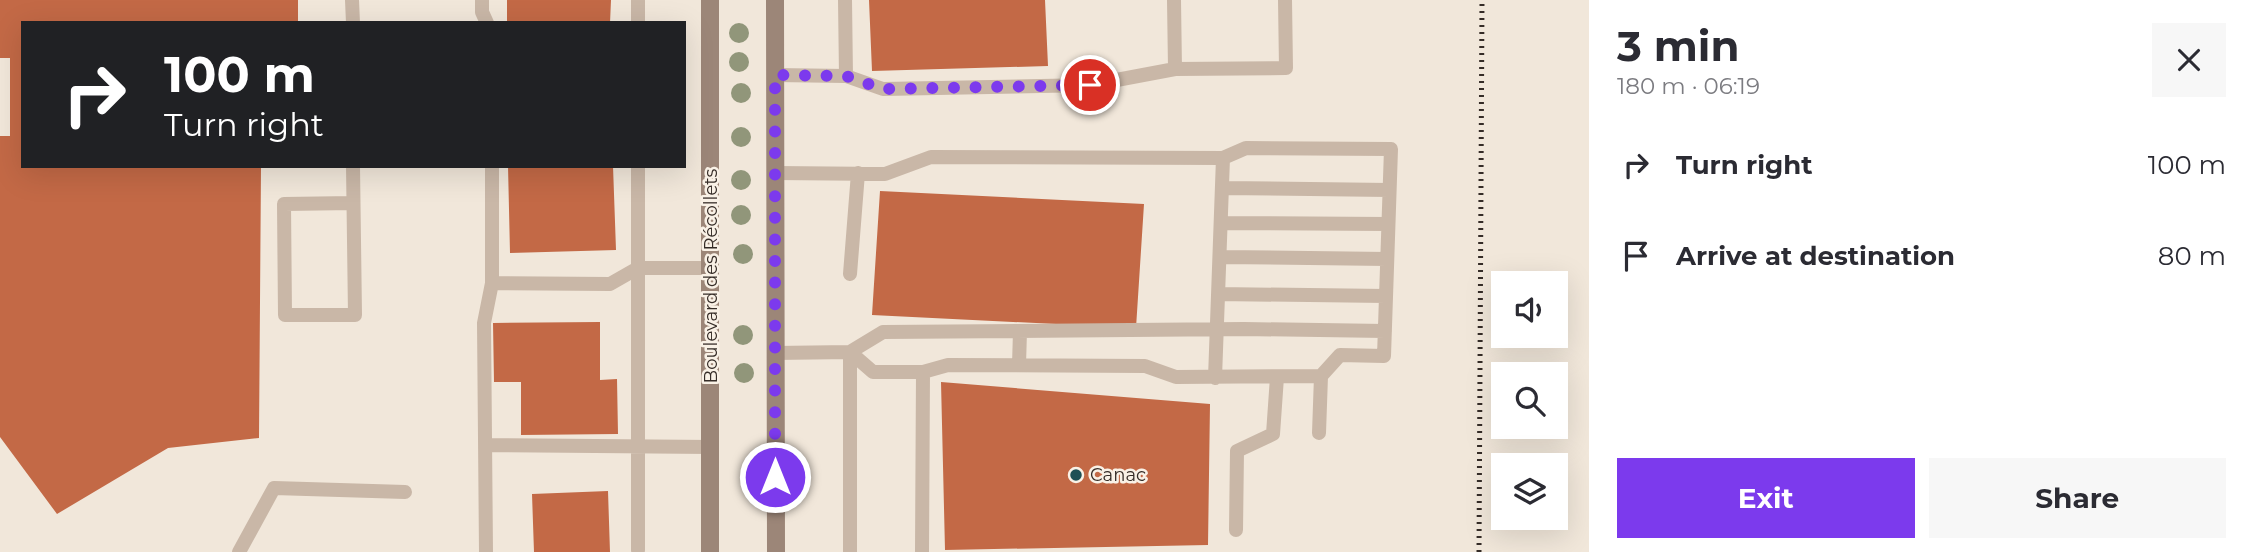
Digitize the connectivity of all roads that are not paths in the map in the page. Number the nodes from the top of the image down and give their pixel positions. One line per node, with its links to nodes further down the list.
1 (352, 0): 9 (lane)
2 (482, 0): 10 (lane)
3 (638, 0): 11 (lane)
4 (710, 0): 29 (main road, Boulevard des Récollets)
5 (775, 0): 13 (main road)
6 (845, 0): 14 (lane)
7 (1174, 0): 12 (lane)
8 (1285, 0): 12 (lane)
9 (352, 21)
10 (486, 21)
11 (638, 21)
12 (1175, 69): 14 (lane)
13 (775, 75): 14 (lane); 19 (main road)
14 (846, 76)
15 (1223, 158): 20 (lane); 21 (lane); 22 (lane)
16 (353, 168): 23 (lane)
17 (492, 168): 31 (lane)
18 (638, 168): 28 (lane)
19 (775, 173): 20 (lane); 37 (main road)
20 (858, 173): 30 (lane)
21 (1222, 188): 22 (lane); 24 (lane)
22 (1389, 190): 25 (lane)
23 (353, 203): 23 (lane)
24 (1221, 223): 25 (lane); 26 (lane)
25 (1388, 224): 27 (lane)
26 (1220, 257): 27 (lane); 32 (lane)
27 (1387, 259): 33 (lane)
28 (638, 268): 29 (lane); 31 (lane); 46 (lane)
29 (710, 268): 47 (main road, Boulevard des Récollets)
30 (850, 274)
31 (492, 283): 45 (lane)
32 (1218, 294): 33 (lane); 35 (lane)
33 (1386, 296): 36 (lane)
34 (1020, 331): 35 (lane); 38 (lane); 39 (lane)
35 (1217, 331): 36 (lane); 43 (lane)
36 (1385, 331): 41 (lane)
37 (775, 352): 38 (lane); 54 (main road)
38 (850, 352): 40 (lane); 55 (lane)
39 (1019, 365): 40 (lane); 43 (lane)
40 (923, 372): 56 (lane)
41 (1321, 376): 42 (lane); 44 (lane)
42 (1277, 377): 43 (lane); 49 (lane)
43 (1215, 378)
44 (1319, 433)
45 (486, 445): 46 (lane); 52 (lane)
46 (638, 447): 47 (lane); 50 (lane)
47 (711, 447): 53 (main road, Boulevard des Récollets)
48 (405, 492): 51 (lane)
49 (1236, 530)
50 (638, 550)
51 (239, 552)
52 (486, 552)
53 (710, 552)
54 (775, 552)
55 (850, 552)
56 (922, 552)

